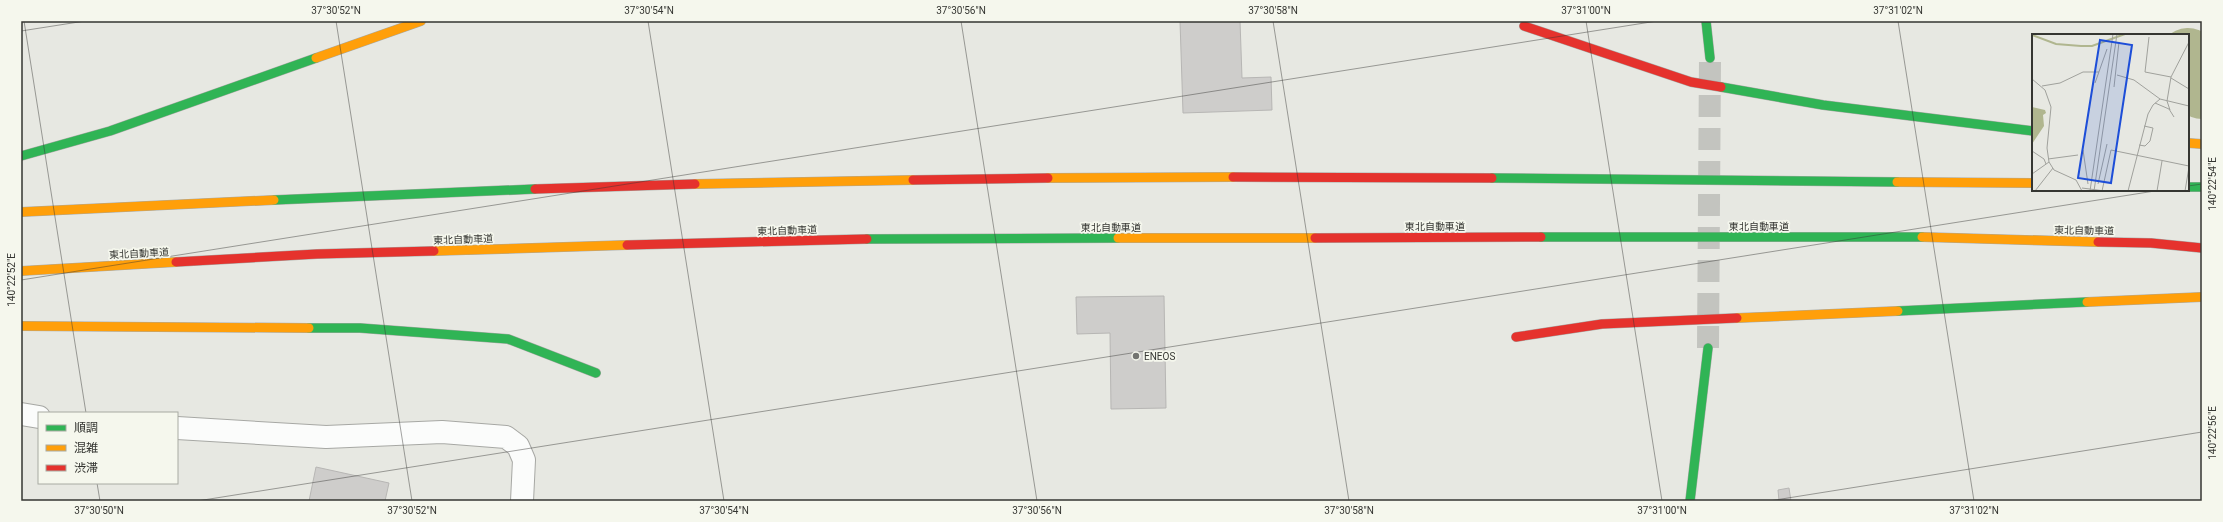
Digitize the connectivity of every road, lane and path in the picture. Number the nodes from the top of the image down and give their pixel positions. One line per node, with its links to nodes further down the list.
1 (421, 21): 8 (main road)
2 (1706, 21): 4 (main road)
3 (1524, 26): 5 (main road)
4 (1710, 58)
5 (2032, 131)
6 (2189, 143): 7 (main road)
7 (2202, 144)
8 (21, 156)
9 (2032, 183): 12 (main road)
10 (2189, 186): 11 (main road)
11 (2202, 187)
12 (21, 212)
13 (2202, 248): 14 (main road, 東北自動車道)
14 (21, 271)
15 (2202, 297): 17 (main road)
16 (21, 326): 19 (main road)
17 (1516, 337)
18 (1708, 348): 24 (main road)
19 (596, 374)
20 (21, 414): 21 (street)
21 (38, 417)
22 (178, 428): 23 (street)
23 (522, 501)
24 (1690, 501)

